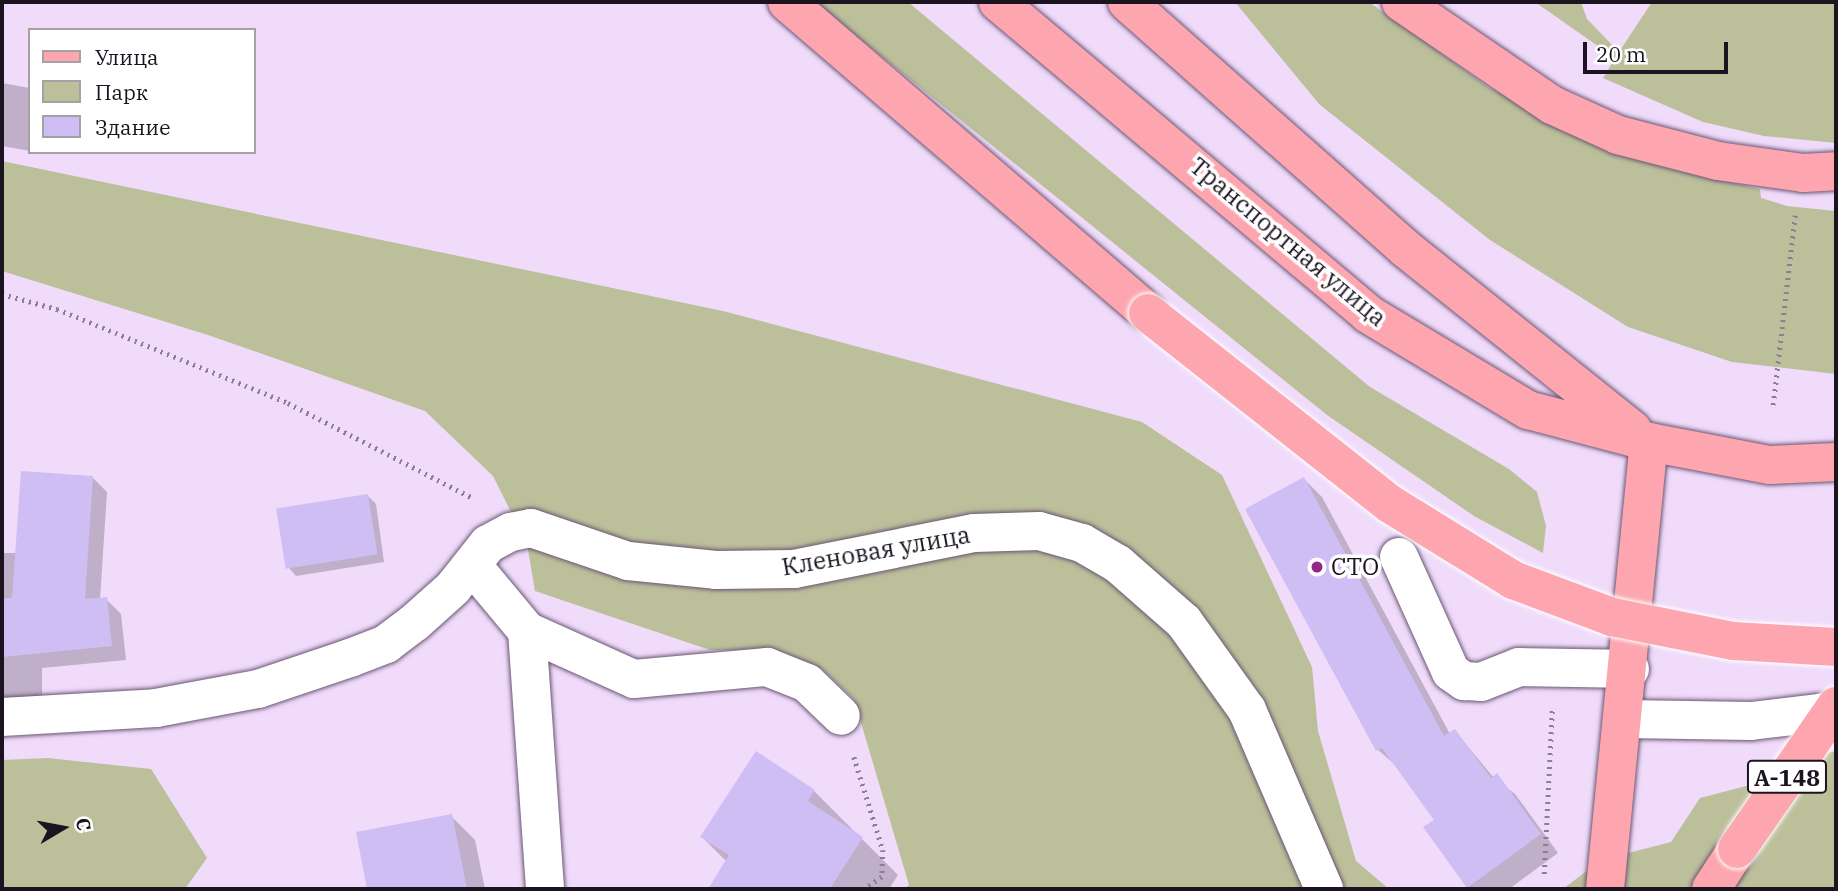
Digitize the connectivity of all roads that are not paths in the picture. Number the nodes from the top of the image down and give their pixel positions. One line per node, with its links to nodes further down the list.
1 (787, 2): 11 (main road, bridge)
2 (998, 2): 6 (main road, Транспортная улица)
3 (1127, 2): 6 (main road, Транспортная улица)
4 (1401, 2): 5 (main road)
5 (1836, 171)
6 (1649, 442): 7 (main road, Транспортная улица); 12 (main road)
7 (1836, 462)
8 (1399, 557): 12 (street)
9 (472, 565): 10 (street); 15 (street); 18 (street, Кленовая улица)
10 (527, 631): 14 (street); 17 (street)
11 (1836, 647)
12 (1630, 669): 16 (main road)
13 (1836, 708): 16 (street); 20 (main road, А-148, bridge)
14 (841, 716)
15 (2, 717)
16 (1625, 719): 19 (main road)
17 (545, 889)
18 (1324, 889)
19 (1604, 889)
20 (1712, 889)

